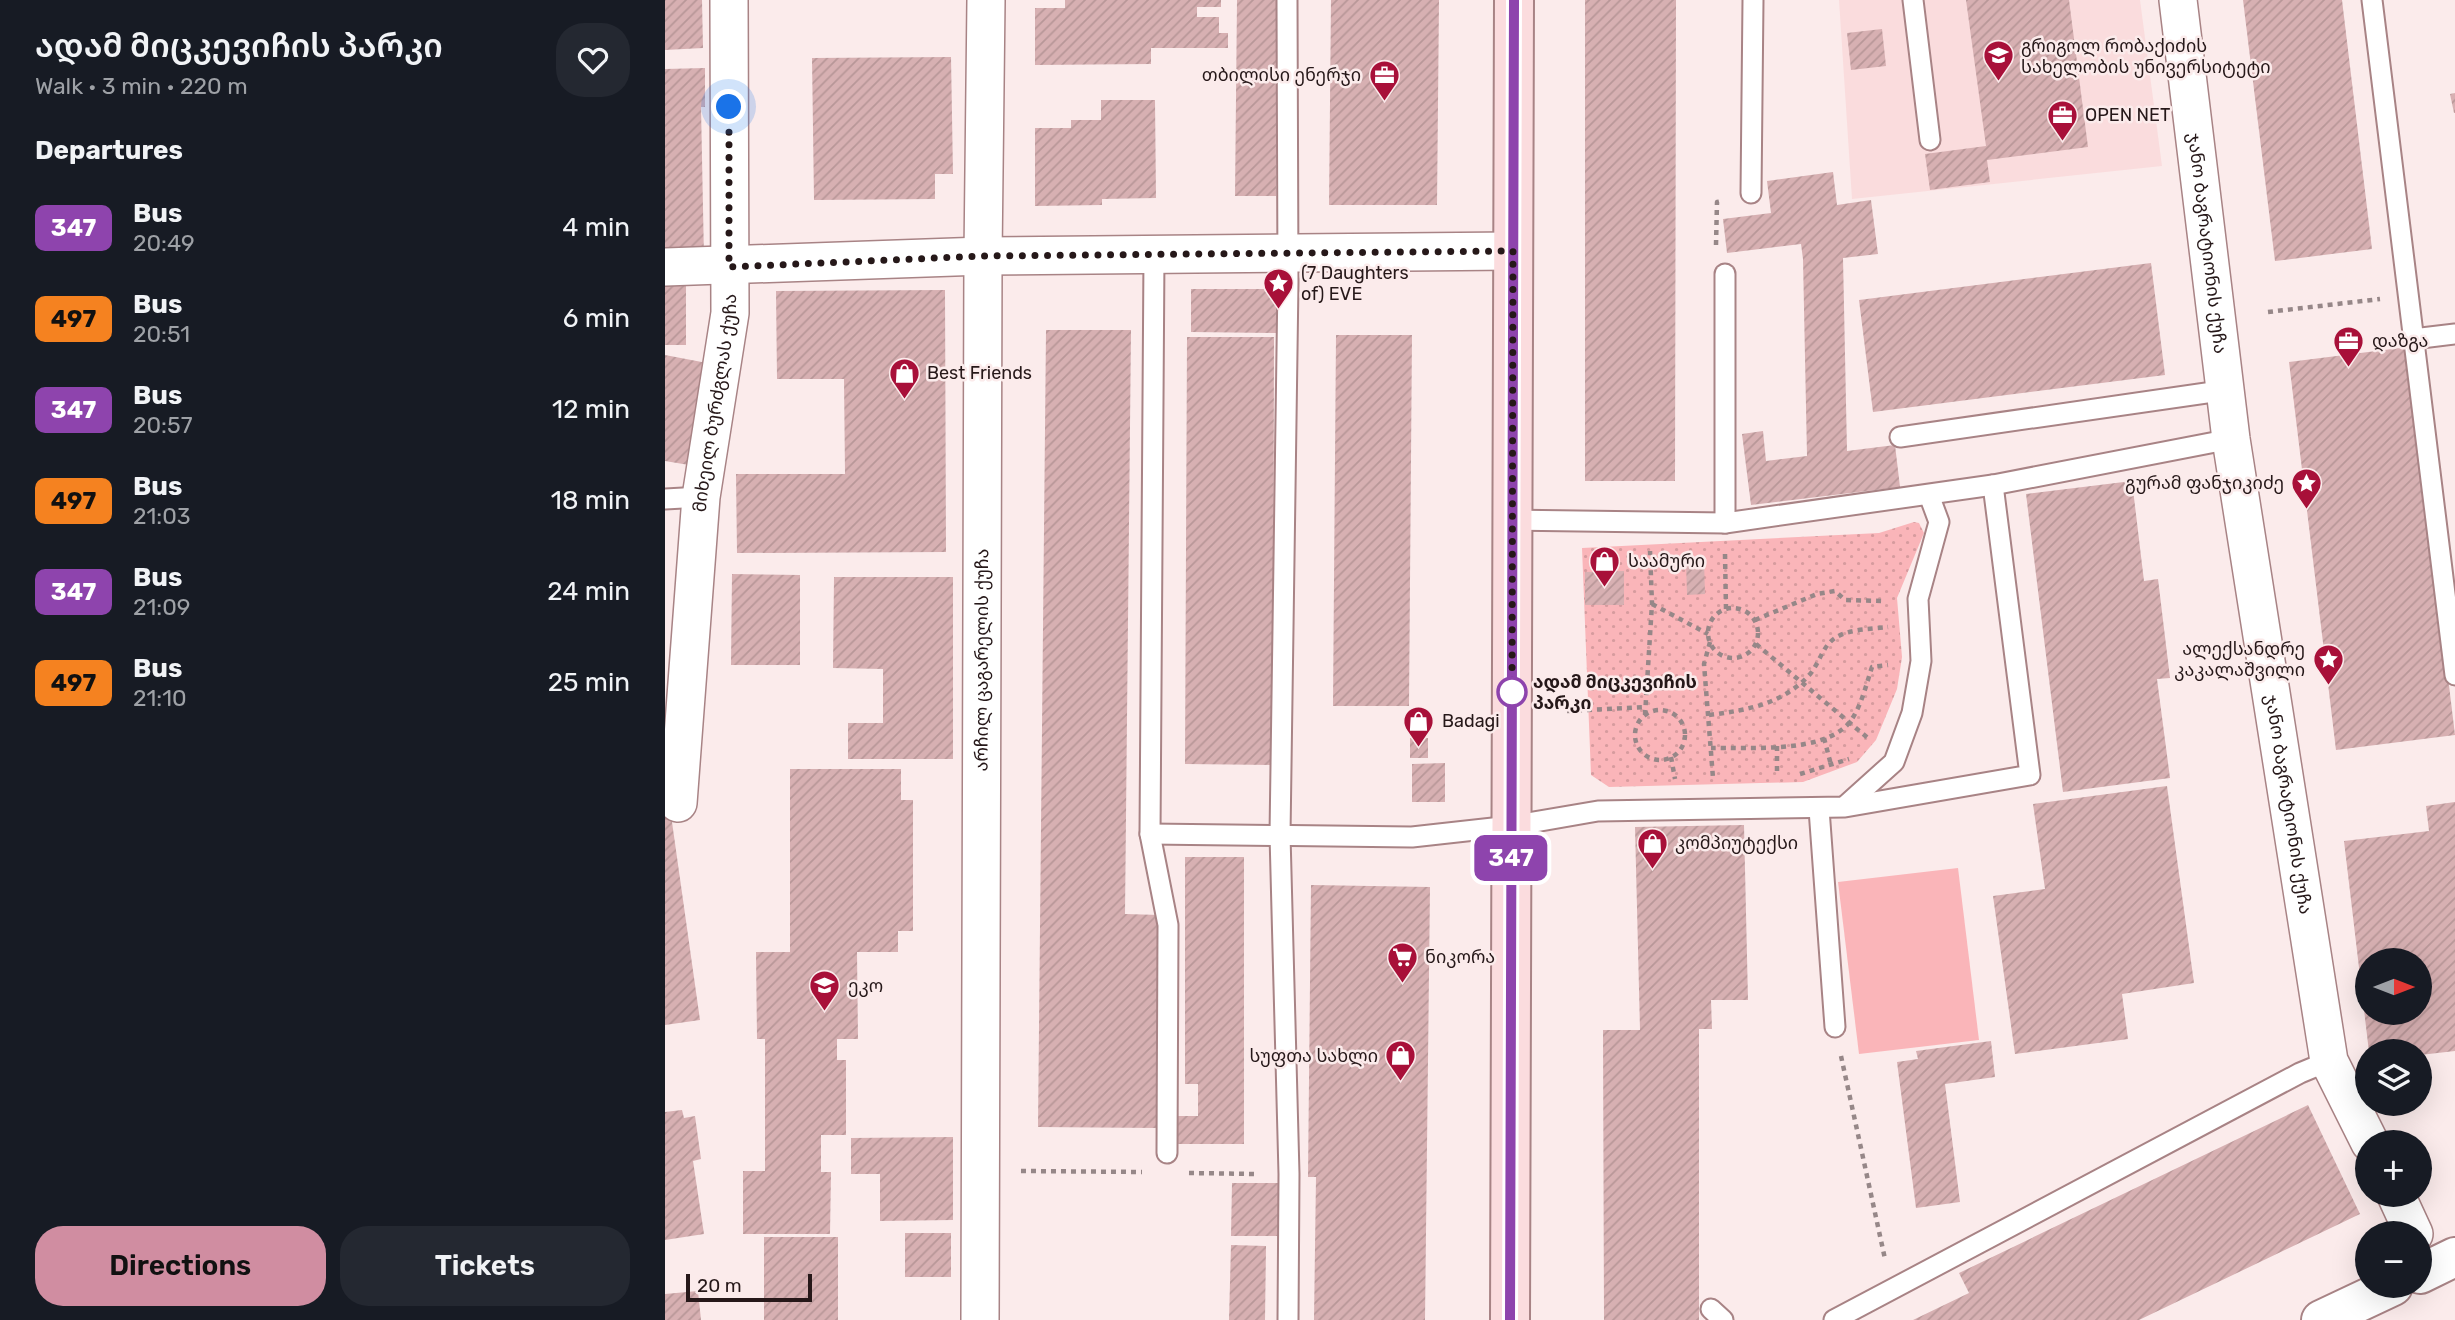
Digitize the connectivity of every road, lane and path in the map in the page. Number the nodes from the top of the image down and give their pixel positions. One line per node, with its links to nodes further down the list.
1 (729, 0): 16 (street, მიხეილ ბურძგლას ქუჩა)
2 (986, 0): 14 (street, არჩილ ცაგარელის ქუჩა)
3 (1287, 0): 12 (lane)
4 (1514, 0): 11 (main road)
5 (1753, 0): 10 (lane)
6 (1913, 0): 9 (lane)
7 (2178, 0): 22 (street, ჯანო ბაგრატიონის ქუჩა)
8 (2371, 0): 18 (lane)
9 (1930, 140)
10 (1751, 194): 17 (path)
11 (1513, 251): 12 (street); 28 (main road)
12 (1287, 254): 13 (street); 63 (lane)
13 (1154, 255): 14 (street); 62 (lane)
14 (983, 256): 16 (street); 70 (street, არჩილ ცაგარელის ქუჩა)
15 (665, 267): 16 (street)
16 (729, 267): 27 (street, მიხეილ ბურძგლას ქუჩა)
17 (1725, 274): 30 (lane)
18 (2408, 296): 19 (path); 21 (lane)
19 (2268, 312)
20 (2455, 334): 21 (lane)
21 (2413, 339): 40 (lane)
22 (2227, 390): 23 (lane); 24 (street, ჯანო ბაგრატიონის ქუჩა)
23 (1900, 438)
24 (2231, 439): 25 (lane); 65 (street, ჯანო ბაგრატიონის ქუჩა)
25 (1993, 485): 26 (lane); 59 (lane)
26 (1929, 495): 30 (lane); 31 (lane)
27 (683, 498): 58 (street, მიხეილ ბურძგლას ქუჩა)
28 (1512, 520): 29 (lane); 61 (main road)
29 (1649, 523): 30 (lane); 32 (path)
30 (1725, 523): 33 (path)
31 (1918, 599): 34 (path); 59 (lane)
32 (1652, 604): 36 (path); 42 (path)
33 (1726, 609): 34 (path); 36 (path)
34 (1755, 620): 38 (path)
35 (1892, 626): 41 (path)
36 (1709, 634): 37 (path)
37 (1710, 642): 38 (path); 45 (path)
38 (1756, 644): 41 (path)
39 (1895, 664): 46 (path)
40 (2455, 675)
41 (1803, 681): 45 (path); 46 (path)
42 (1645, 707): 43 (path); 44 (path)
43 (1567, 711)
44 (1645, 715): 44 (path)
45 (1709, 715): 51 (path)
46 (1850, 722): 48 (path); 49 (path)
47 (1874, 726): 49 (path)
48 (1824, 738): 50 (path); 54 (path)
49 (1868, 739): 52 (path)
50 (1777, 746): 51 (path); 55 (path)
51 (1711, 748): 57 (path)
52 (1861, 748)
53 (1853, 758): 54 (path)
54 (1831, 765): 55 (path)
55 (1777, 775): 56 (path)
56 (1764, 776)
57 (1726, 778)
58 (678, 803)
59 (1845, 807): 60 (lane)
60 (1819, 809): 61 (lane); 64 (lane)
61 (1511, 826): 63 (lane); 72 (main road)
62 (1150, 834): 63 (lane); 67 (lane)
63 (1280, 835): 71 (lane)
64 (1835, 1027): 68 (path)
65 (2329, 1061): 66 (street, ჯანო ბაგრატიონის ქუჩა); 68 (lane)
66 (2364, 1130)
67 (1167, 1153)
68 (1892, 1288): 73 (lane)
69 (2368, 1298): 74 (street)
70 (980, 1320)
71 (1289, 1320)
72 (1510, 1320)
73 (1834, 1320)
74 (2321, 1320)

